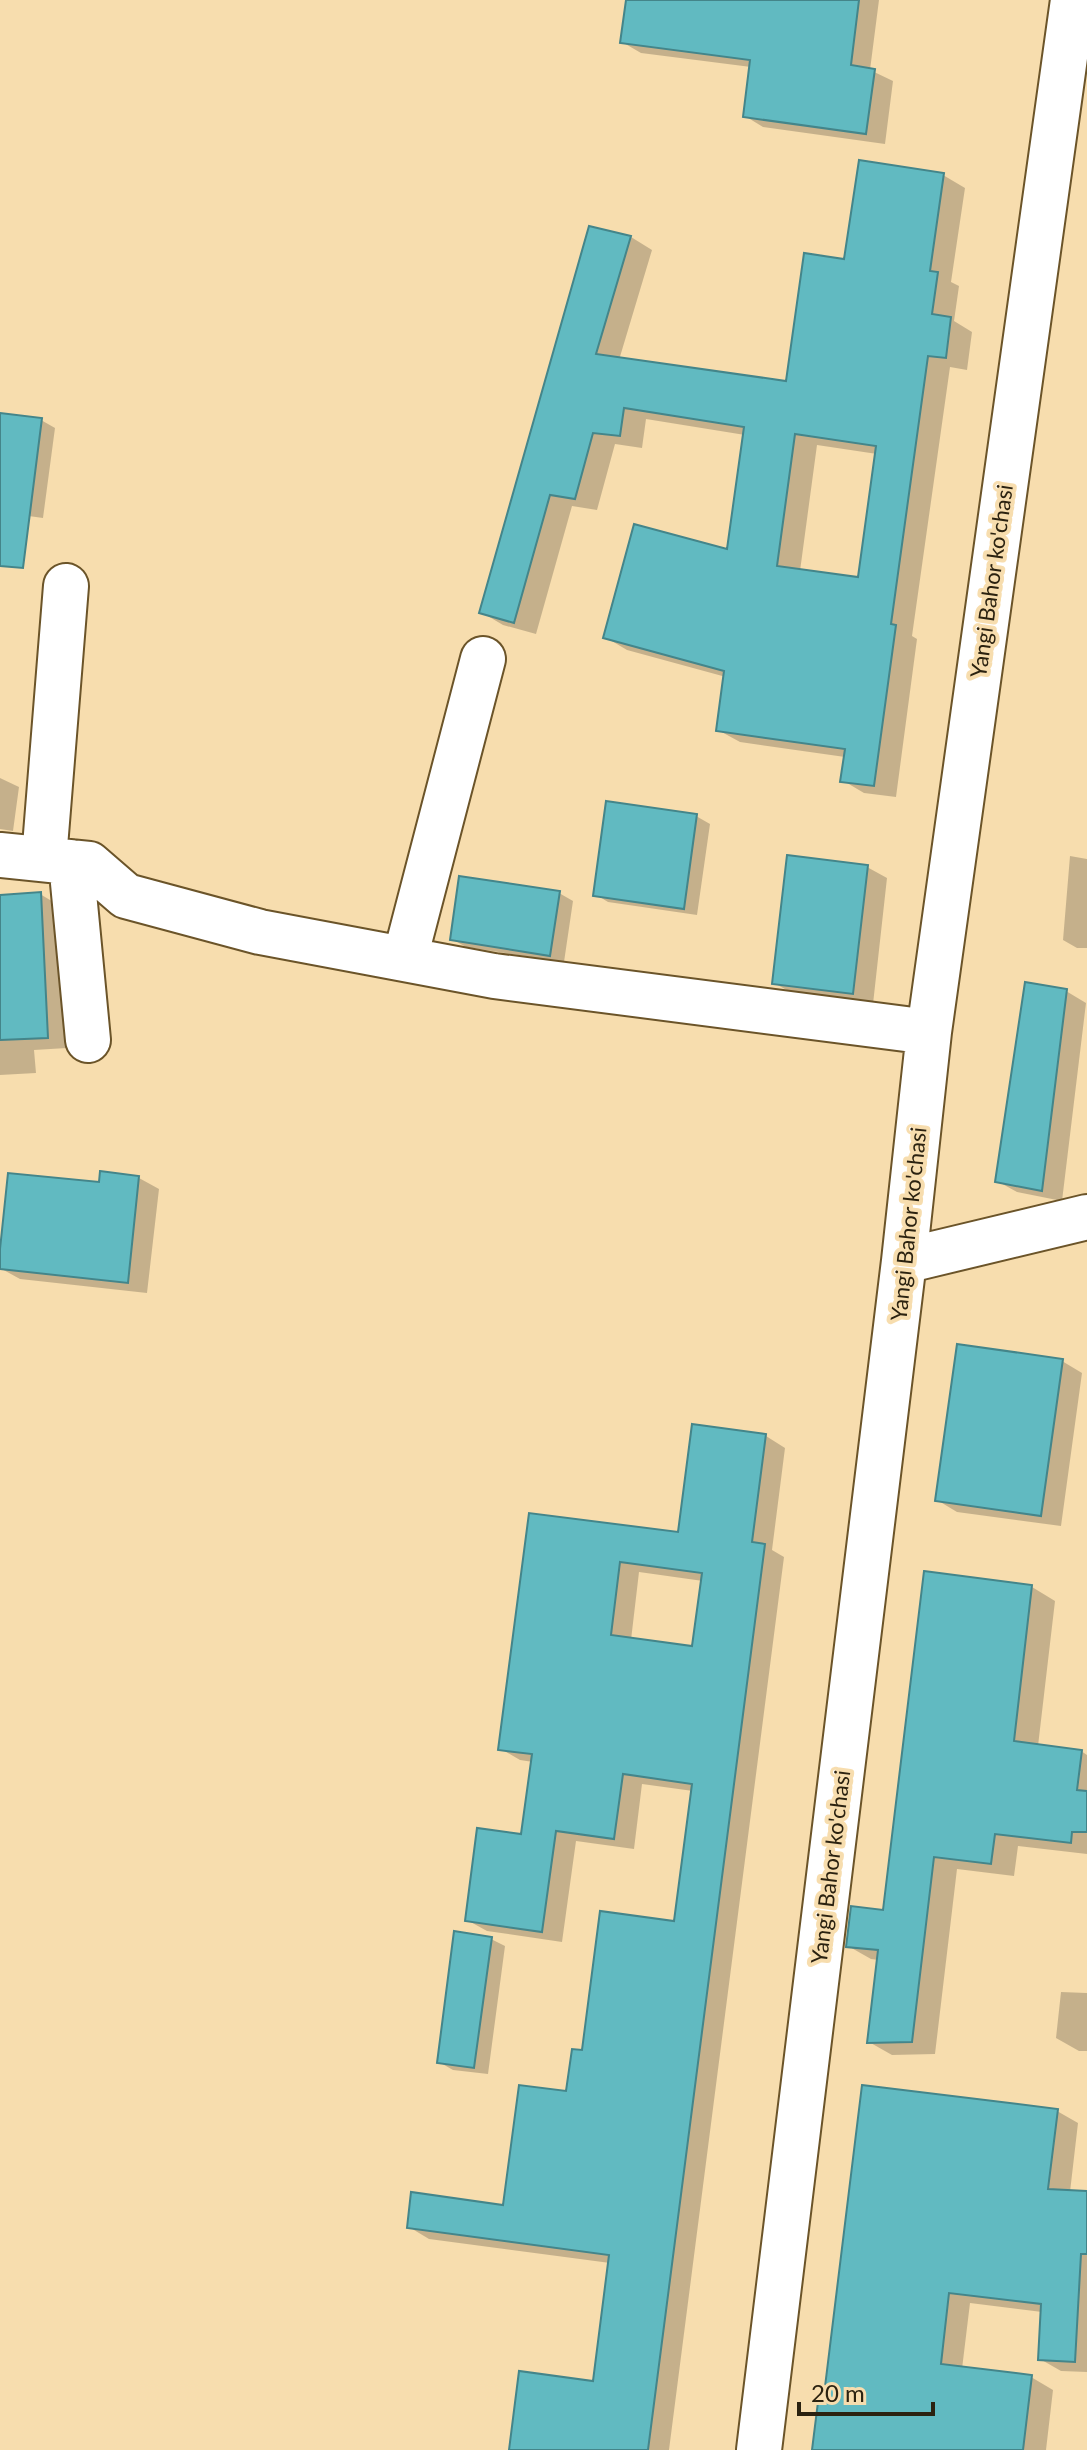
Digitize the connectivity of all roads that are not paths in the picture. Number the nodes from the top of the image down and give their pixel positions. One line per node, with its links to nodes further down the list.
1 (1073, 0): 7 (street, Yangi Bahor ko'chasi)
2 (66, 586): 5 (street)
3 (483, 659): 6 (street)
4 (0, 855): 5 (street)
5 (57, 861): 6 (street); 8 (street)
6 (405, 958): 7 (street)
7 (929, 1032): 10 (street, Yangi Bahor ko'chasi)
8 (88, 1040)
9 (1087, 1217): 10 (street)
10 (904, 1261): 11 (street, Yangi Bahor ko'chasi)
11 (759, 2450)

